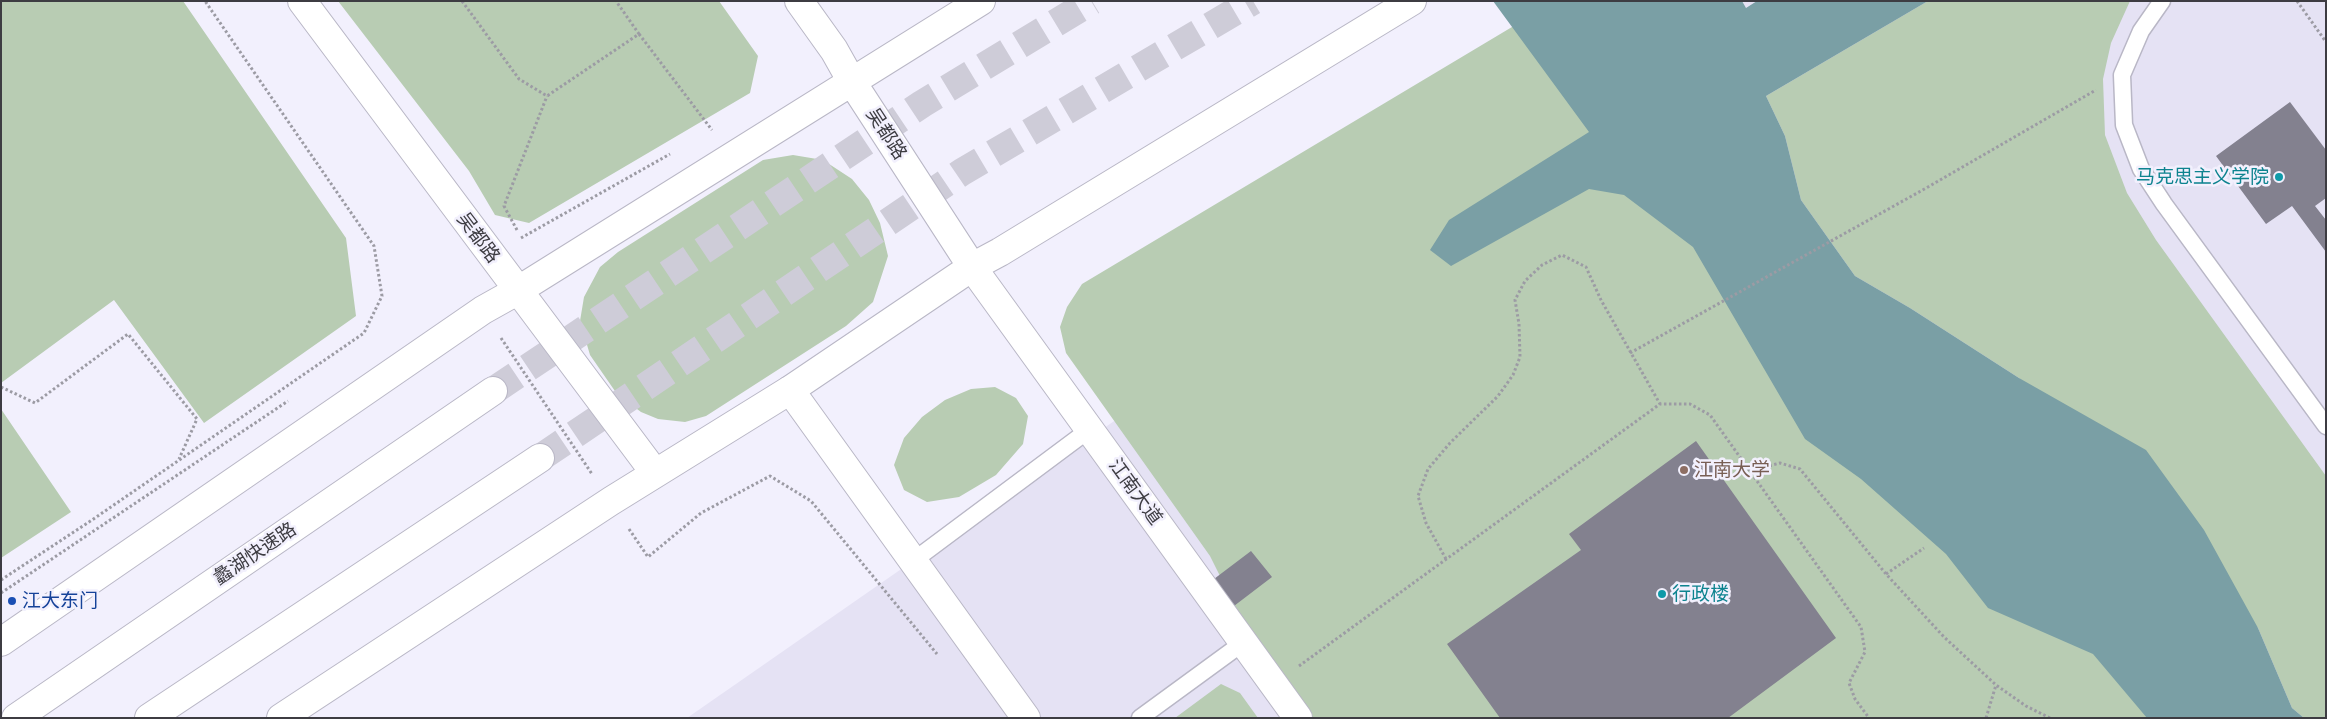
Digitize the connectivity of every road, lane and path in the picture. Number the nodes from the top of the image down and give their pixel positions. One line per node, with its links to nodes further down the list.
1 (205, 1): 28 (path)
2 (302, 1): 18 (main road, 吴都路)
3 (462, 1): 14 (path)
4 (616, 1): 10 (path)
5 (799, 1): 13 (main road, 吴都路)
6 (981, 1): 13 (main road)
7 (2162, 1): 12 (lane)
8 (2296, 1): 11 (path)
9 (1403, 7): 17 (main road)
10 (639, 34): 14 (path); 15 (path)
11 (2326, 42)
12 (2122, 75): 20 (path); 25 (lane)
13 (852, 82): 17 (main road, 吴都路); 18 (main road)
14 (547, 96): 16 (path)
15 (704, 135)
16 (678, 150)
17 (972, 267): 22 (main road); 26 (main road, 江南大道)
18 (517, 291): 19 (main road); 30 (main road, 吴都路)
19 (483, 310): 31 (path); 37 (main road)
20 (1630, 352): 24 (path); 33 (path)
21 (1, 387): 28 (path)
22 (790, 390): 30 (main road); 34 (main road)
23 (493, 391): 42 (main road, 蠡湖快速路)
24 (1660, 404): 29 (path); 33 (path)
25 (2326, 426)
26 (1090, 429): 34 (lane); 38 (main road, 江南大道)
27 (540, 458): 43 (main road)
28 (179, 460): 36 (path)
29 (1750, 471): 35 (path); 48 (path)
30 (655, 473): 31 (main road)
31 (611, 501): 39 (path); 44 (main road)
32 (1924, 548): 35 (path)
33 (1446, 559): 40 (path)
34 (913, 561): 45 (main road)
35 (1886, 574): 41 (path)
36 (1, 580)
37 (1, 642)
38 (1244, 642): 40 (main road, 江南大道); 46 (lane)
39 (940, 657)
40 (1274, 684): 47 (main road, 江南大道)
41 (1996, 685): 49 (path); 50 (path)
42 (16, 718)
43 (149, 718)
44 (281, 718)
45 (1026, 718)
46 (1140, 718)
47 (1298, 718)
48 (1869, 718)
49 (1986, 718)
50 (2050, 718)

